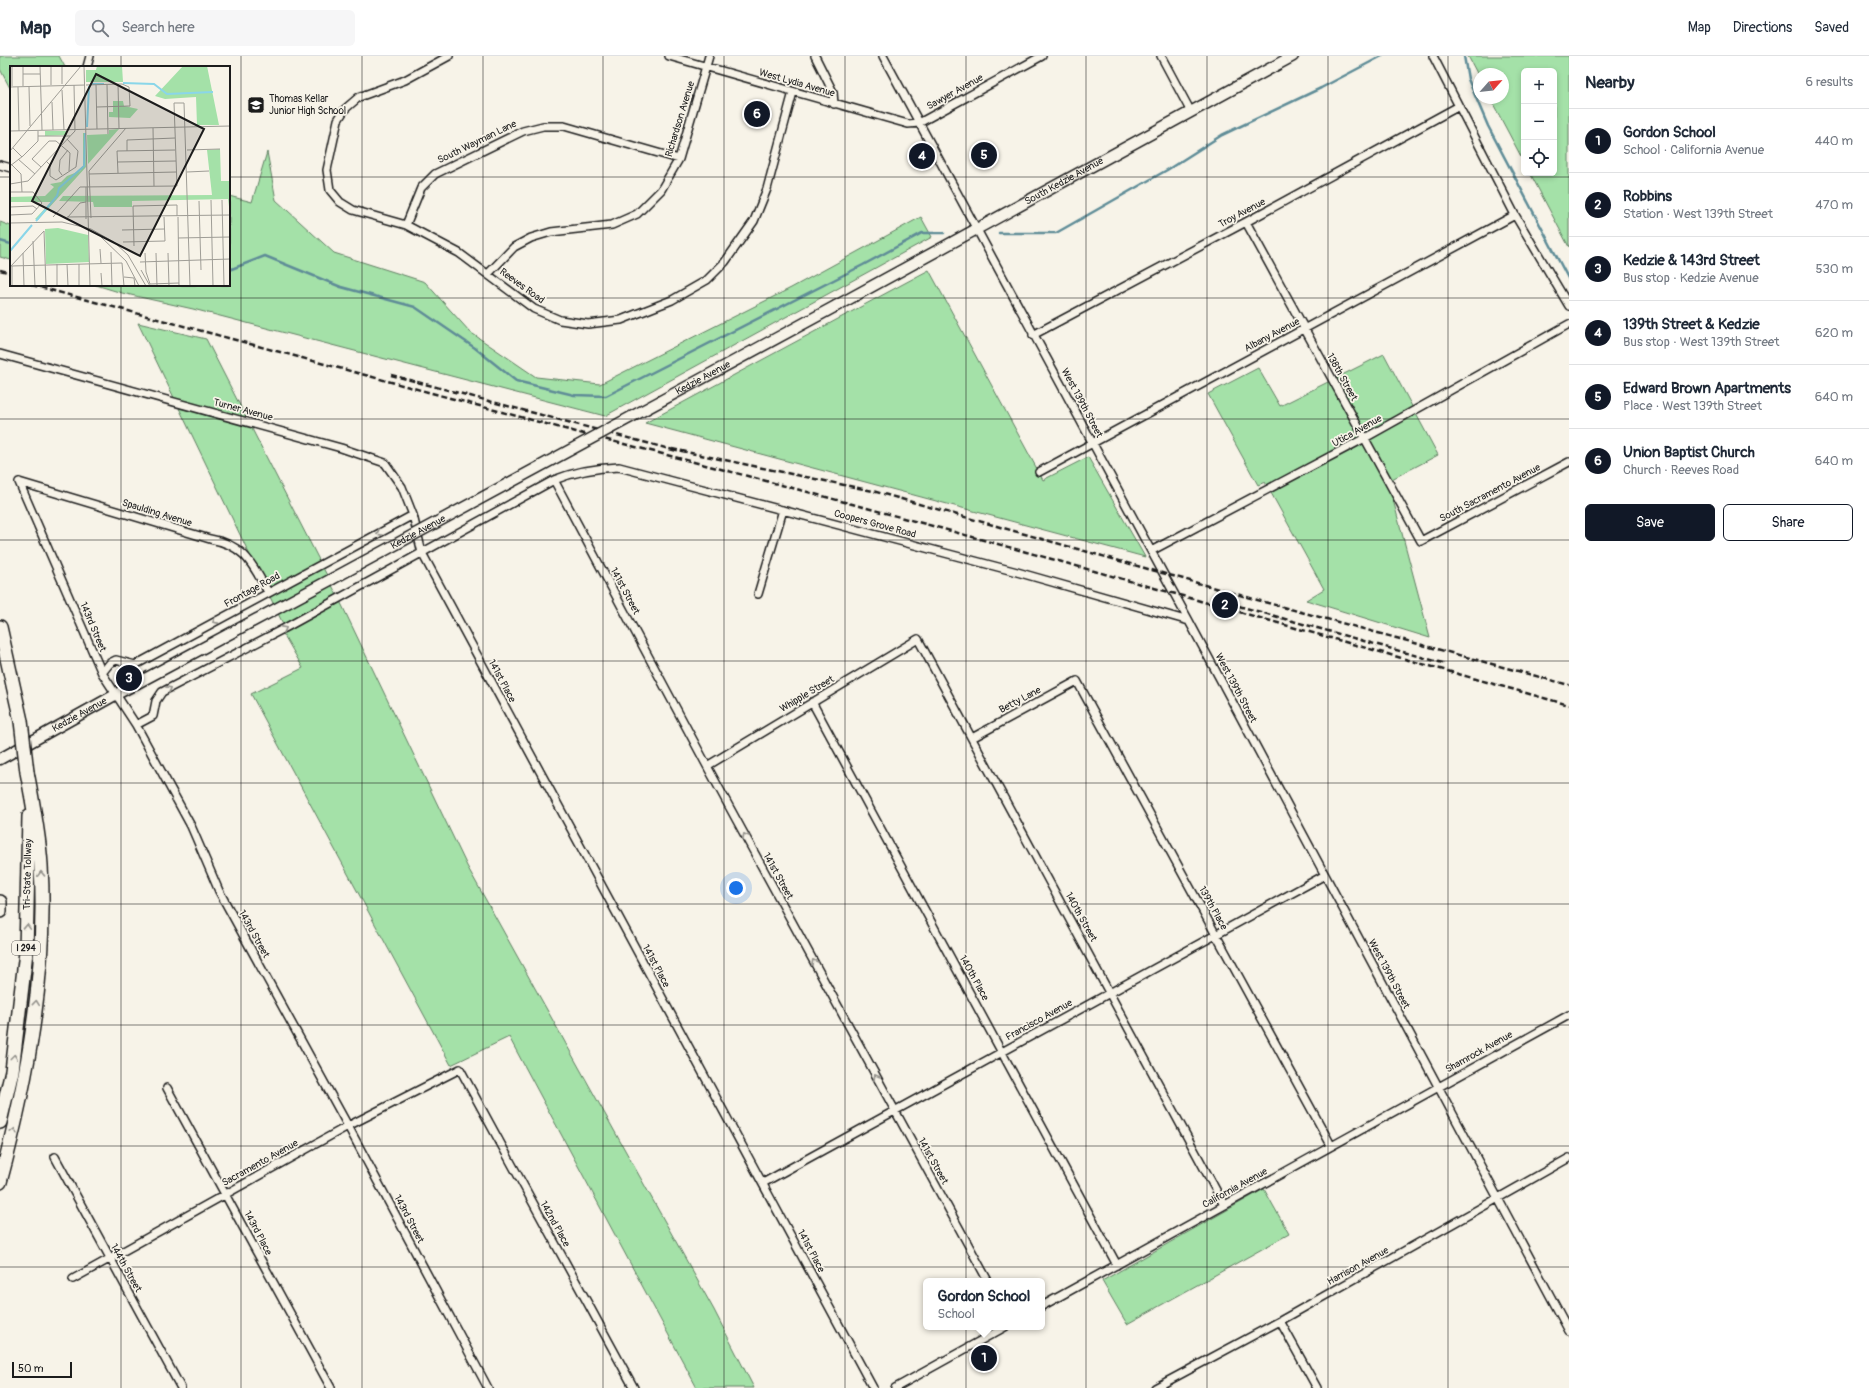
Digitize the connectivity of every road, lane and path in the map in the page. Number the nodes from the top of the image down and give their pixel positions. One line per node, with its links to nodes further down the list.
1 (90, 56): 11 (street)
2 (449, 56): 23 (street, Reeves Road)
3 (670, 56): 12 (street, West Lydia Avenue)
4 (709, 56): 12 (street, Richardson Avenue)
5 (815, 56): 14 (street)
6 (883, 56): 17 (street, West 139th Street)
7 (1042, 56): 17 (street, Sawyer Avenue)
8 (1160, 56): 16 (street)
9 (1293, 56): 16 (main road, South Kedzie Avenue)
10 (1433, 56): 15 (street)
11 (87, 66)
12 (706, 66): 13 (street, West Lydia Avenue); 18 (street, Richardson Avenue)
13 (793, 92): 14 (street, West Lydia Avenue); 25 (street, Reeves Road)
14 (834, 104): 17 (street, West Lydia Avenue)
15 (1459, 106): 21 (street); 22 (street, Troy Avenue)
16 (1191, 112): 24 (main road, South Kedzie Avenue)
17 (919, 123): 24 (street, West 139th Street)
18 (680, 159): 23 (street, South Wayman Lane); 25 (street, Richardson Avenue)
19 (0, 165): 20 (street)
20 (10, 168)
21 (1515, 215): 27 (street); 29 (street, Albany Avenue)
22 (1246, 222): 29 (street, 138th Street); 30 (street, Troy Avenue)
23 (406, 225): 25 (street, Reeves Road)
24 (977, 230): 26 (main road, South Kedzie Avenue); 30 (street, West 139th Street)
25 (488, 274)
26 (836, 306): 50 (main road, Kedzie Avenue, bridge)
27 (1569, 306)
28 (1569, 324): 32 (street, Utica Avenue)
29 (1304, 329): 32 (street, 138th Street); 33 (street, Albany Avenue)
30 (1033, 335): 33 (street, West 139th Street)
31 (0, 354): 39 (street, Turner Avenue)
32 (1365, 438): 40 (street, 138th Street); 41 (street, Utica Avenue)
33 (1092, 443): 35 (street, Albany Avenue); 41 (street, West 139th Street)
34 (1569, 462): 40 (street, South Sacramento Avenue)
35 (1039, 472)
36 (554, 480): 38 (street, Coopers Grove Road); 42 (street, Coopers Grove Road); 55 (street, 141st Street)
37 (19, 482): 43 (street, Spaulding Avenue); 48 (street, 143rd Street)
38 (783, 510): 44 (street); 45 (street, Coopers Grove Road)
39 (413, 514): 42 (street, Turner Avenue); 43 (street, Frontage Road, one-way to 43)
40 (1421, 541)
41 (1151, 552): 45 (street, West 139th Street)
42 (422, 553): 52 (street, Coopers Grove Road, one-way to 42); 74 (street, 141st Place)
43 (268, 592): 48 (street, Frontage Road, one-way to 48)
44 (758, 594)
45 (1189, 621): 57 (street, West 139th Street)
46 (0, 627): 56 (highway, Tri-State Tollway / I 294, bridge)
47 (918, 639): 51 (street, Whipple Street); 53 (street, 140th Street)
48 (102, 673): 50 (street, 143rd Street)
49 (1077, 681): 53 (street, Betty Lane); 60 (street, 139th Place)
50 (115, 695): 52 (street, 143rd Street); 54 (main road, Kedzie Avenue)
51 (812, 702): 55 (street, Whipple Street); 63 (street, 140th Place)
52 (136, 726): 69 (street, 143rd Street)
53 (972, 738): 61 (street, 140th Street)
54 (0, 759)
55 (707, 766): 67 (street, 141st Street, one-way to 55)
56 (27, 772): 68 (highway, Tri-State Tollway / I 294, one-way to 56); 73 (highway, one-way to 56)
57 (1325, 875): 60 (street, Francisco Avenue); 65 (street, West 139th Street)
58 (0, 902): 59 (highway)
59 (0, 910)
60 (1216, 934): 61 (street, Francisco Avenue); 70 (street, 139th Place)
61 (1110, 992): 63 (street, Francisco Avenue); 77 (street, 140th Street)
62 (1569, 1015): 65 (street, Shamrock Avenue)
63 (1003, 1051): 67 (street, Francisco Avenue); 79 (street, 140th Place)
64 (460, 1069): 69 (street, Sacramento Avenue); 89 (street, 142nd Place)
65 (1437, 1086): 70 (street, California Avenue); 76 (street, West 139th Street)
66 (168, 1088): 75 (street, 143rd Place)
67 (894, 1111): 74 (street, Francisco Avenue); 80 (street, 141st Street)
68 (0, 1122)
69 (348, 1126): 75 (street, Sacramento Avenue); 88 (street, 143rd Street)
70 (1331, 1145): 77 (street, California Avenue)
71 (55, 1157): 78 (street, 144th Street)
72 (1569, 1158): 76 (street, Harrison Avenue)
73 (0, 1182)
74 (763, 1184): 90 (street, 141st Place)
75 (225, 1194): 78 (street, Sacramento Avenue); 87 (street, 143rd Place)
76 (1497, 1199): 83 (street, Harrison Avenue); 85 (street, West 139th Street)
77 (1224, 1205): 79 (street, California Avenue)
78 (110, 1259): 81 (street, Sacramento Avenue); 86 (street, 144th Street)
79 (1117, 1265): 82 (street, California Avenue)
80 (986, 1278)
81 (73, 1279)
82 (1045, 1304)
83 (1280, 1320): 92 (street, Harrison Avenue); 93 (street)
84 (1000, 1330): 91 (street)
85 (1569, 1330)
86 (181, 1388)
87 (330, 1388)
88 (488, 1388)
89 (634, 1388)
90 (874, 1388)
91 (895, 1388)
92 (1155, 1388)
93 (1317, 1388)

